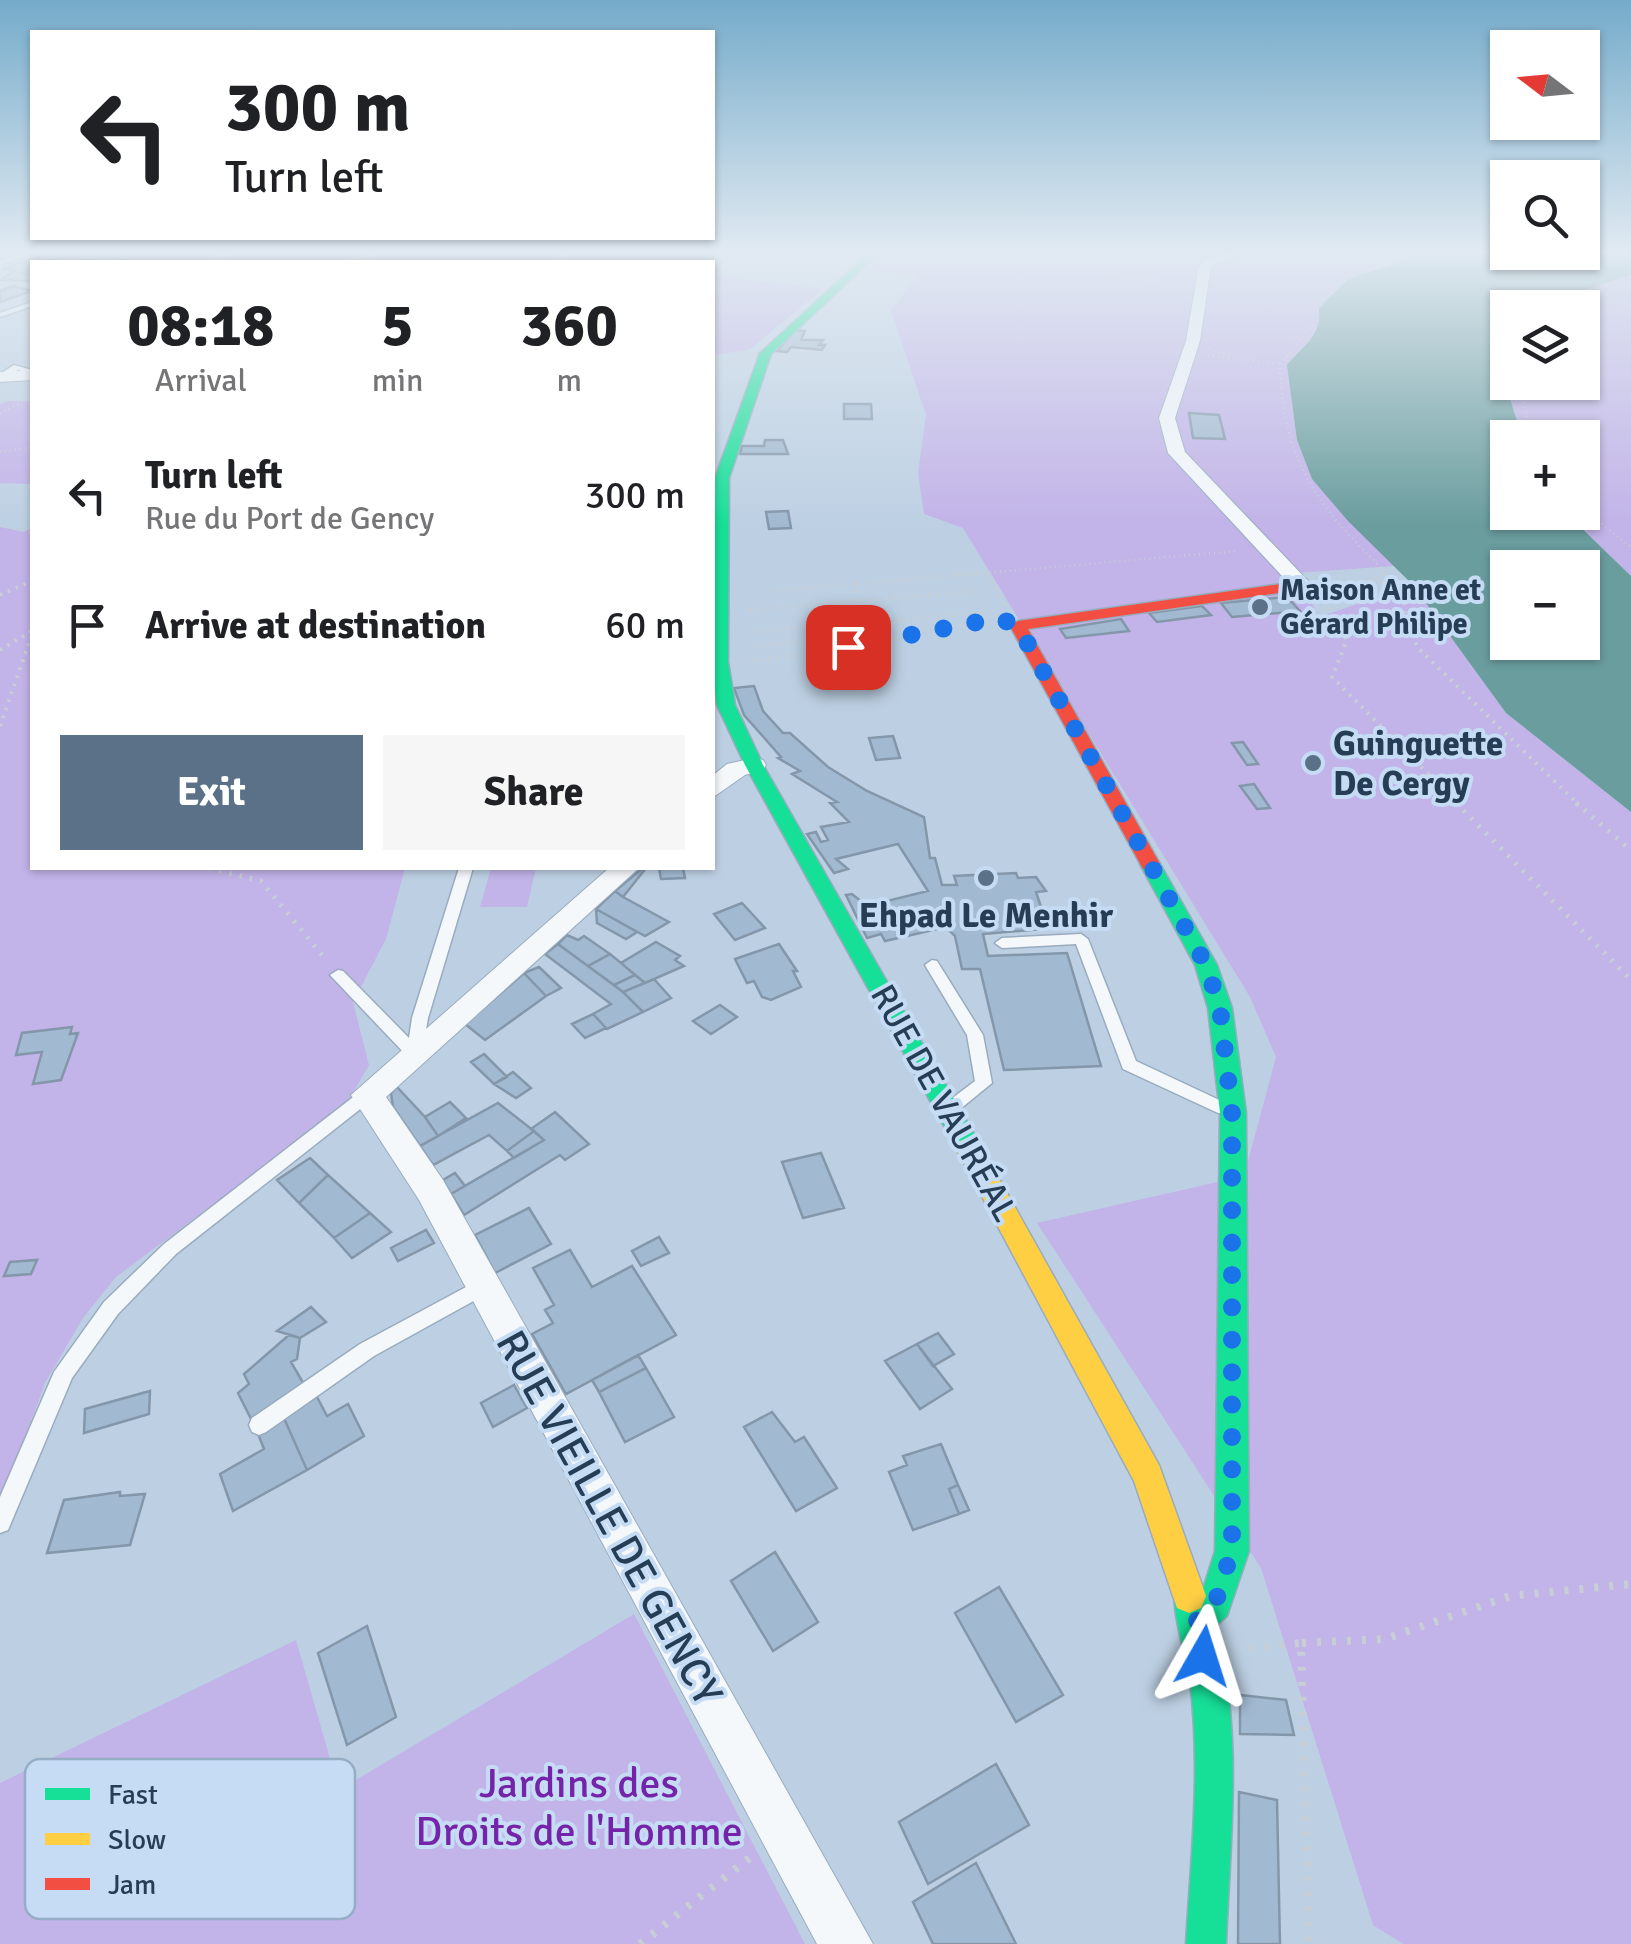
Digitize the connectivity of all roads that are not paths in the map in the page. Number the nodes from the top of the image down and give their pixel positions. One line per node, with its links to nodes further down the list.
1 (774, 344): 5 (street, RUE DE VAURÉAL)
2 (1190, 344): 6 (street)
3 (30, 374): 4 (street)
4 (1, 376)
5 (717, 573): 7 (street, RUE DE VAURÉAL)
6 (1302, 586): 17 (street)
7 (754, 765): 8 (street); 16 (street, RUE DE VAURÉAL)
8 (715, 787)
9 (465, 870): 14 (lane)
10 (622, 870): 14 (street)
11 (1002, 943): 17 (lane)
12 (932, 964): 16 (lane)
13 (338, 975): 14 (lane)
14 (414, 1053): 15 (street)
15 (367, 1095): 18 (street, RUE VIEILLE DE GENCY); 20 (lane)
16 (948, 1110): 21 (street, RUE DE VAURÉAL)
17 (1232, 1113): 21 (street)
18 (482, 1287): 19 (lane); 22 (street, RUE VIEILLE DE GENCY)
19 (259, 1424)
20 (0, 1522)
21 (1197, 1620): 23 (street, RUE DE VAURÉAL)
22 (846, 1944)
23 (1206, 1944)

